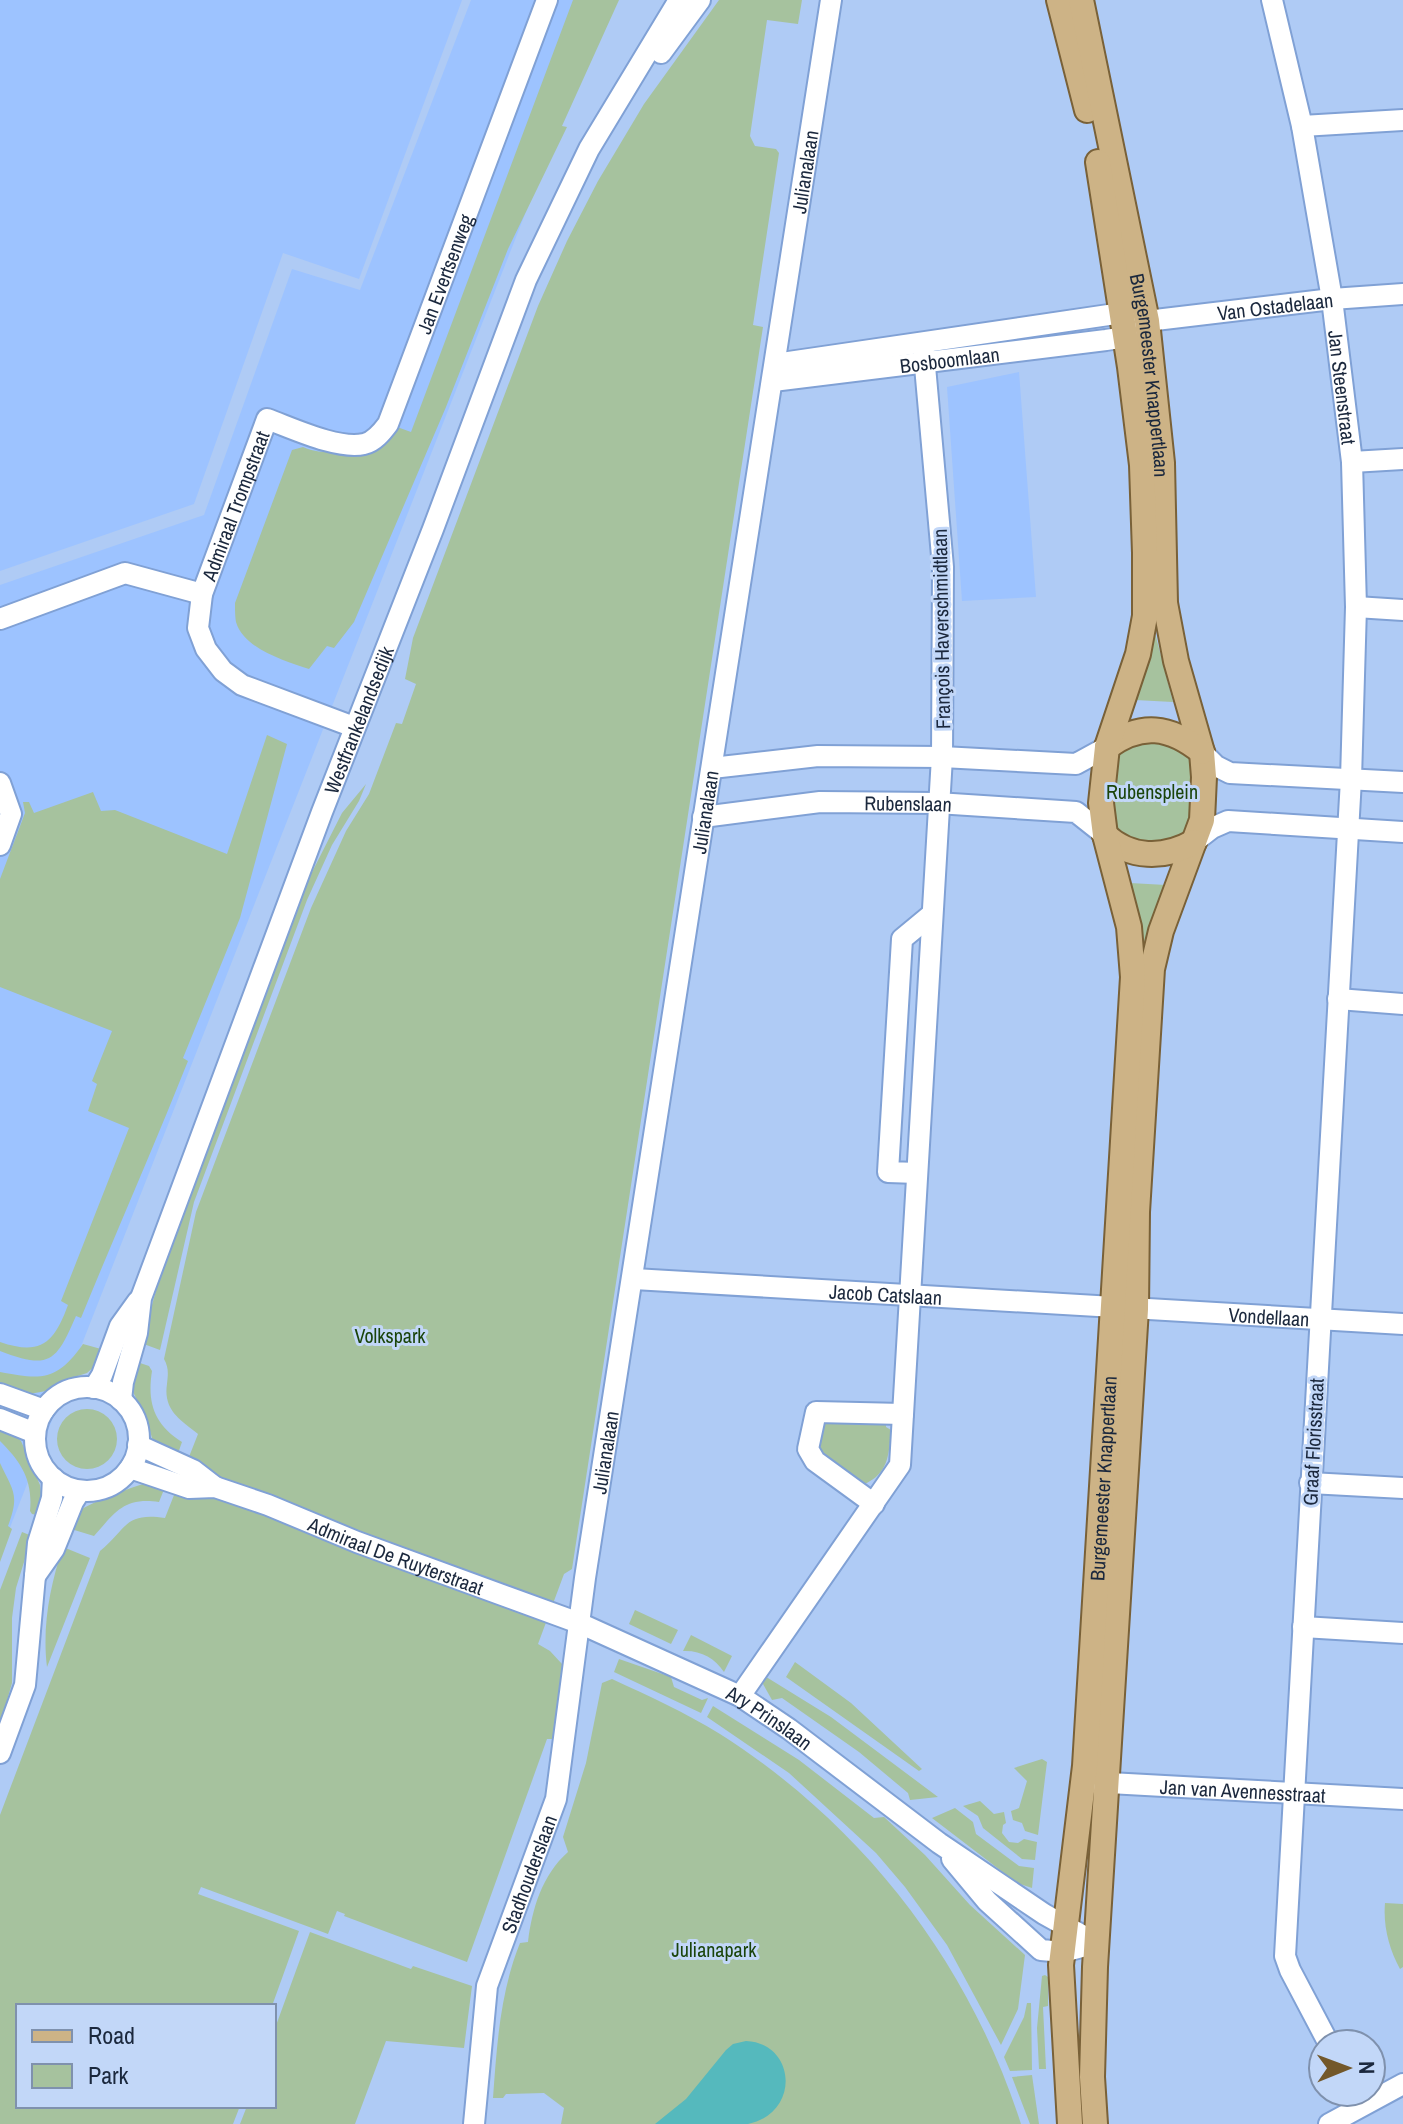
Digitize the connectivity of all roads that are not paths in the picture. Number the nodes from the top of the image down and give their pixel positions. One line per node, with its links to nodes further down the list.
1 (547, 0): 17 (street, Jan Evertsenweg)
2 (679, 0): 10 (street, Westfrankelandsedijk)
3 (700, 0): 10 (street, Westfrankelandsedijk)
4 (831, 0): 16 (street, Julianalaan)
5 (1059, 0): 14 (main road, Burgemeester Knappertlaan)
6 (1081, 0): 13 (main road, Burgemeester Knappertlaan)
7 (1272, 0): 9 (street, Jan Steenstraat)
8 (1403, 120): 9 (street)
9 (1302, 126): 12 (street, Jan Steenstraat)
10 (589, 149): 24 (street, Westfrankelandsedijk)
11 (1403, 294): 12 (street, Van Ostadelaan)
12 (1332, 299): 13 (street, Van Ostadelaan); 19 (street, Jan Steenstraat)
13 (1147, 321): 14 (street); 26 (main road, Burgemeester Knappertlaan)
14 (1124, 325): 15 (street, Bosboomlaan); 25 (main road, Burgemeester Knappertlaan)
15 (924, 352): 16 (street, Bosboomlaan); 27 (street, François Haverschmidtlaan)
16 (774, 372): 28 (street, Julianalaan)
17 (267, 419): 20 (street, Admiraal Trompstraat)
18 (1403, 459): 19 (street)
19 (1352, 462): 21 (street, Jan Steenstraat)
20 (202, 594): 23 (street, Admiraal Trompstraat); 24 (street, Admiraal Trompstraat)
21 (1356, 607): 22 (street); 29 (street, Jan Steenstraat)
22 (1403, 610)
23 (0, 619)
24 (354, 727): 45 (street, Westfrankelandsedijk)
25 (1107, 747): 26 (main road); 27 (street); 36 (main road)
26 (1202, 752): 29 (street); 37 (main road)
27 (942, 757): 28 (street); 32 (street, François Haverschmidtlaan)
28 (712, 768): 33 (street, Julianalaan)
29 (1351, 779): 30 (street); 34 (street, Jan Steenstraat)
30 (1403, 782)
31 (0, 783): 38 (street)
32 (937, 803): 33 (street, Rubenslaan); 36 (street, Rubenslaan); 39 (street, François Haverschmidtlaan)
33 (703, 817): 43 (street, Julianalaan)
34 (1349, 829): 35 (street); 37 (street); 40 (street, Graaf Florisstraat)
35 (1403, 832)
36 (1105, 835): 37 (main road); 46 (main road, Burgemeester Knappertlaan)
37 (1194, 842): 46 (main road, Burgemeester Knappertlaan)
38 (0, 845)
39 (931, 915): 42 (street, François Haverschmidtlaan); 42 (street)
40 (1338, 999): 41 (street); 47 (street, Graaf Florisstraat)
41 (1403, 1004)
42 (917, 1173): 44 (street, François Haverschmidtlaan)
43 (634, 1279): 44 (street, Jacob Catslaan); 65 (street, Julianalaan)
44 (910, 1296): 46 (street, Jacob Catslaan); 53 (street, François Haverschmidtlaan)
45 (141, 1298): 49 (street, Westfrankelandsedijk); 51 (street, Westfrankelandsedijk)
46 (1125, 1309): 47 (street, Vondellaan); 70 (main road, Burgemeester Knappertlaan)
47 (1320, 1319): 48 (street, Vondellaan); 59 (street, Graaf Florisstraat)
48 (1403, 1324)
49 (94, 1388): 51 (street); 52 (street)
50 (0, 1394): 52 (street)
51 (121, 1400): 56 (street)
52 (44, 1410): 55 (street)
53 (903, 1414): 63 (street, François Haverschmidtlaan); 63 (street)
54 (0, 1419): 55 (street)
55 (35, 1433): 58 (street)
56 (138, 1445): 57 (street); 60 (street, Admiraal De Ruyterstraat)
57 (130, 1468): 60 (street, Admiraal De Ruyterstraat); 62 (street)
58 (53, 1478): 62 (street); 64 (street)
59 (1310, 1483): 61 (street); 66 (street, Graaf Florisstraat)
60 (215, 1487): 65 (street, Admiraal De Ruyterstraat)
61 (1403, 1488)
62 (80, 1491): 64 (street)
63 (874, 1504): 68 (street, François Haverschmidtlaan)
64 (35, 1576): 69 (street)
65 (579, 1623): 68 (street, Ary Prinslaan); 79 (street, Stadhouderslaan)
66 (1303, 1627): 67 (street); 71 (street, Graaf Florisstraat)
67 (1403, 1633)
68 (740, 1696): 73 (street, Ary Prinslaan)
69 (0, 1753)
70 (1095, 1782): 71 (street, Jan van Avennesstraat); 74 (main road, Burgemeester Knappertlaan); 75 (main road, Burgemeester Knappertlaan)
71 (1294, 1793): 72 (street, Jan van Avennesstraat); 77 (street, Graaf Florisstraat)
72 (1403, 1799)
73 (939, 1843): 74 (street, Ary Prinslaan); 76 (street, Ary Prinslaan)
74 (1065, 1927): 75 (street, Ary Prinslaan); 76 (main road, Burgemeester Knappertlaan)
75 (1096, 1943): 76 (street); 81 (main road, Burgemeester Knappertlaan)
76 (1063, 1952): 80 (main road, Burgemeester Knappertlaan)
77 (1321, 2028)
78 (1348, 2108): 82 (street)
79 (474, 2124)
80 (1070, 2124)
81 (1095, 2124)
82 (1329, 2124)

